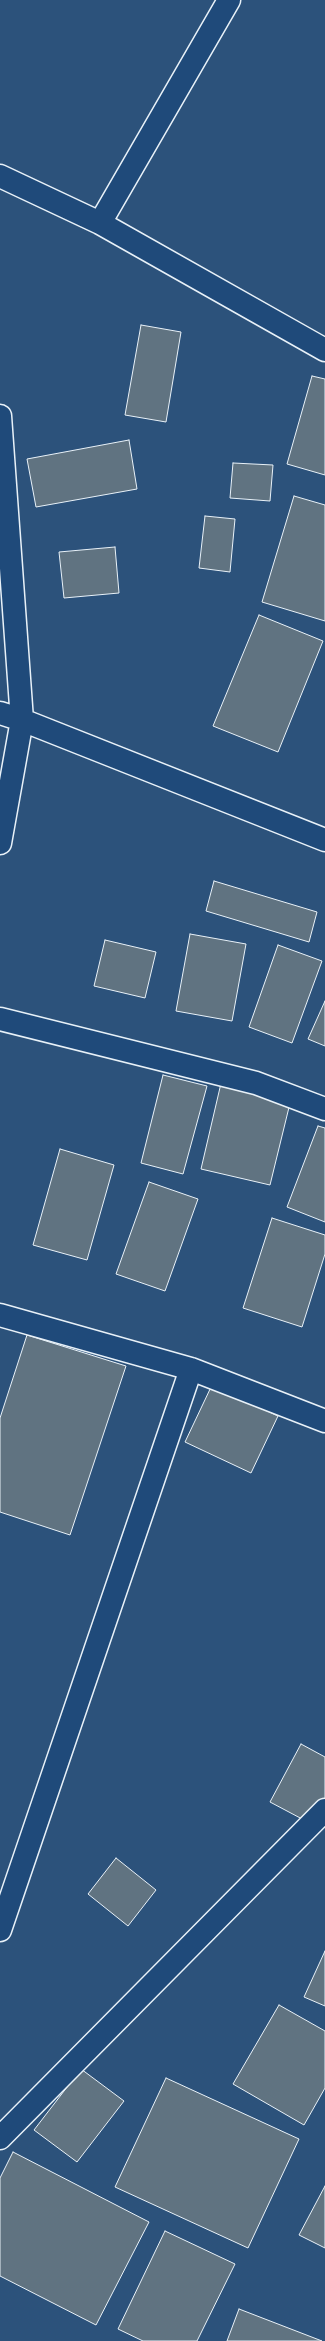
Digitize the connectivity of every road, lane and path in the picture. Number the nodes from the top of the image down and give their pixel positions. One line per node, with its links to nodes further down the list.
1 (229, 0): 3 (street)
2 (0, 176): 3 (street)
3 (100, 223): 4 (street)
4 (325, 350)
5 (0, 416): 7 (street)
6 (0, 713): 7 (street)
7 (22, 720): 8 (street); 9 (street)
8 (323, 832)
9 (0, 843)
10 (0, 1019): 11 (street)
11 (325, 1109)
12 (0, 1315): 13 (street)
13 (191, 1369): 14 (street); 16 (street)
14 (325, 1421)
15 (325, 1810): 18 (street)
16 (3, 1909): 17 (street)
17 (0, 1930)
18 (0, 2138)

